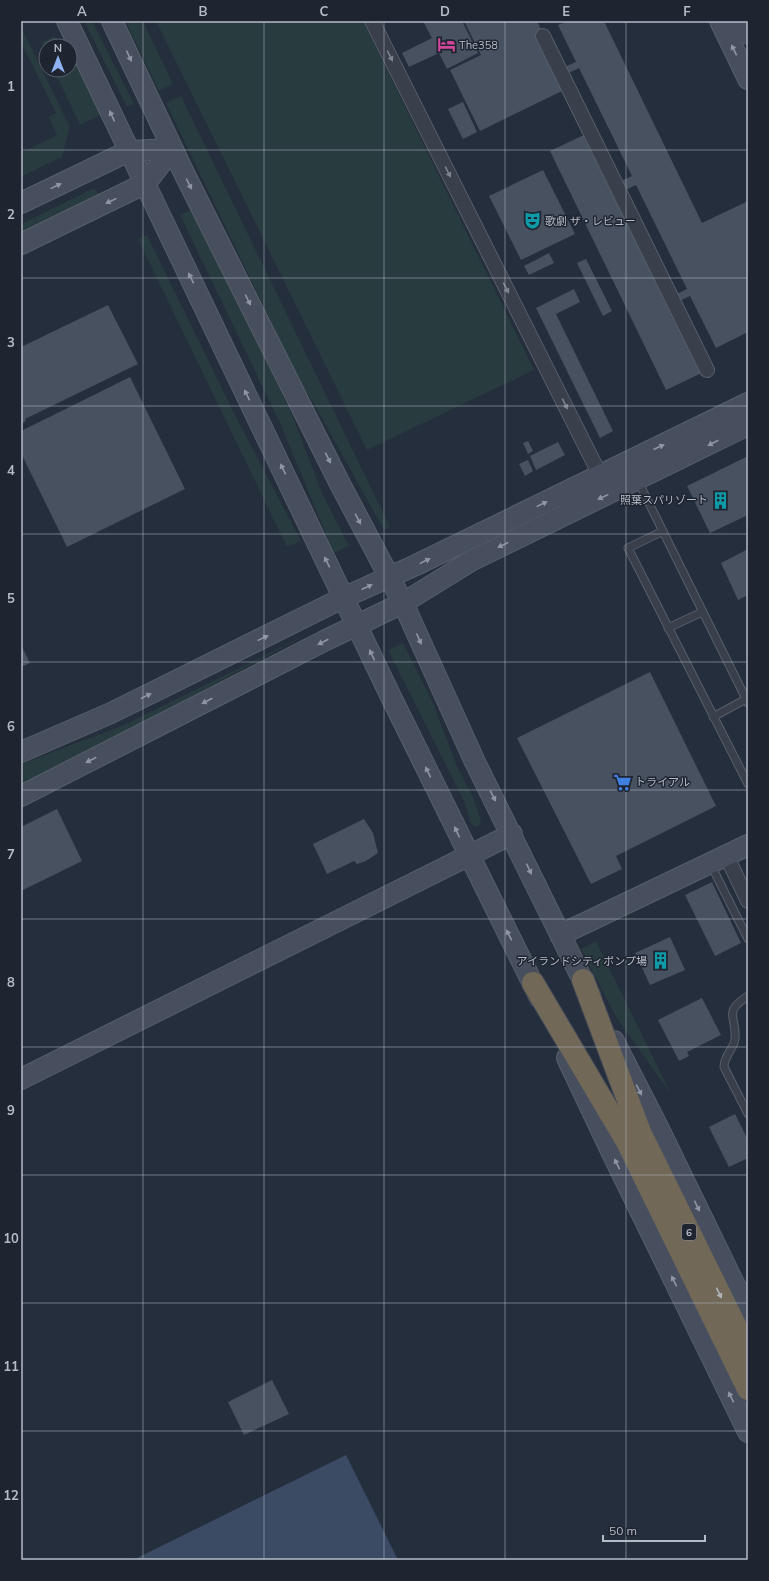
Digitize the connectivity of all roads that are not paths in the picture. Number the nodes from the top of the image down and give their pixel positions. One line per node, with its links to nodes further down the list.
1 (68, 21): 10 (street, one-way to 1)
2 (112, 21): 9 (street, one-way to 9)
3 (372, 21): 17 (street, one-way to 17)
4 (720, 21): 8 (street, one-way to 4)
5 (742, 21): 6 (street)
6 (748, 34)
7 (543, 36): 14 (street)
8 (748, 79)
9 (172, 149): 10 (street); 11 (street); 20 (street, one-way to 20)
10 (129, 151): 11 (street); 12 (street, one-way to 10)
11 (146, 184): 13 (street, one-way to 13); 21 (street, one-way to 11)
12 (21, 203)
13 (21, 244)
14 (707, 370)
15 (748, 403): 17 (street, one-way to 15)
16 (748, 425): 18 (street, one-way to 18)
17 (600, 475): 20 (street, one-way to 17)
18 (638, 479): 19 (lane); 22 (street, one-way to 22)
19 (663, 531): 23 (lane); 25 (lane)
20 (389, 576): 21 (street, one-way to 20); 22 (street)
21 (345, 597): 24 (street); 28 (street, one-way to 21)
22 (403, 603): 24 (street); 31 (street, one-way to 31)
23 (702, 612): 25 (lane); 26 (lane)
24 (358, 624): 30 (street, one-way to 30); 33 (street, one-way to 24)
25 (668, 628): 27 (lane)
26 (747, 701): 27 (lane)
27 (714, 717): 29 (lane)
28 (21, 752)
29 (748, 784)
30 (21, 796)
31 (512, 834): 33 (street); 36 (street, one-way to 36)
32 (748, 845): 34 (street)
33 (469, 856): 39 (street, one-way to 33); 41 (street)
34 (718, 859): 35 (street); 36 (street); 37 (lane)
35 (748, 901)
36 (560, 935): 38 (street)
37 (748, 939)
38 (583, 980): 43 (highway); 44 (street, one-way to 44)
39 (533, 983): 43 (highway); 47 (street, one-way to 39)
40 (748, 996): 42 (lane)
41 (21, 1079)
42 (748, 1114)
43 (633, 1137): 45 (highway, 6)
44 (748, 1312)
45 (737, 1341): 46 (highway, 6)
46 (748, 1389)
47 (748, 1432)

